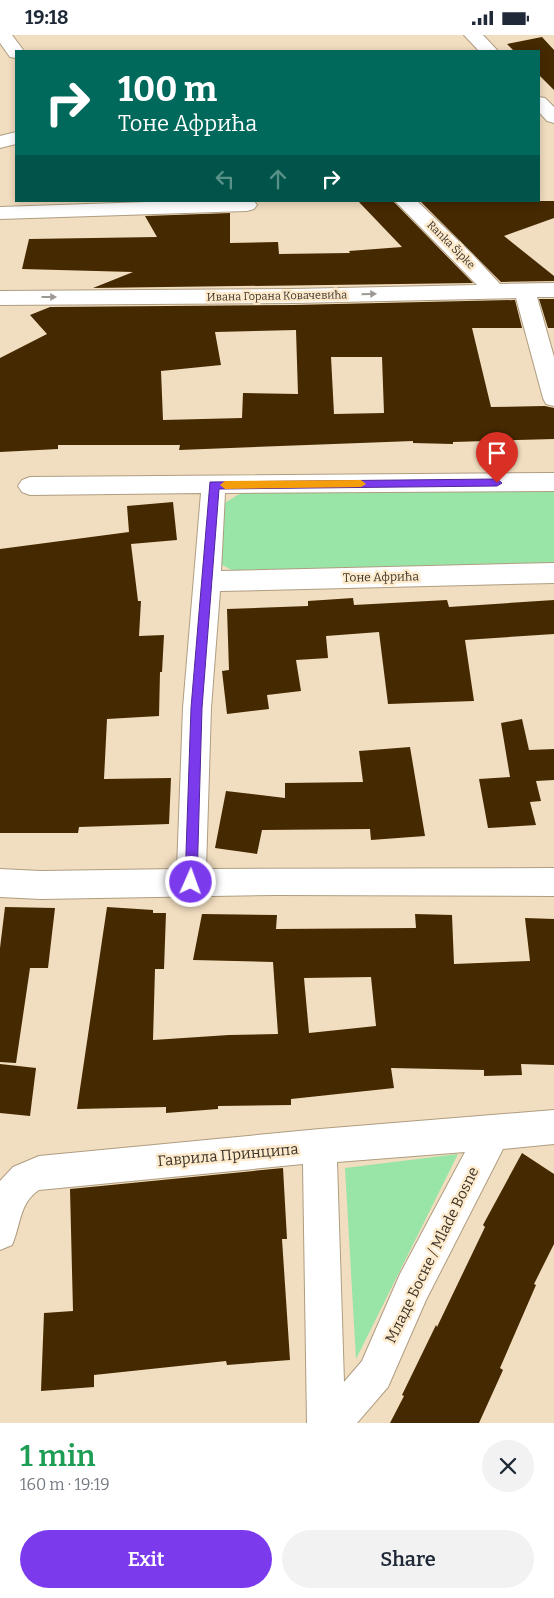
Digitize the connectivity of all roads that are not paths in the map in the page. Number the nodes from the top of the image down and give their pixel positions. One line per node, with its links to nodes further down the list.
1 (3, 35): 4 (street)
2 (473, 35): 3 (street)
3 (488, 50)
4 (15, 52)
5 (540, 103): 6 (street)
6 (554, 116)
7 (15, 138): 8 (street)
8 (0, 142)
9 (407, 202): 12 (street, Ranka Šipke)
10 (248, 205): 11 (street)
11 (0, 213)
12 (494, 291): 13 (street, Ивана Горана Ковачевића); 15 (street, Ивана Горана Ковачевића, one-way to 12)
13 (525, 291): 14 (street, Ивана Горана Ковачевића); 16 (street)
14 (554, 291)
15 (0, 297)
16 (554, 398)
17 (554, 482): 18 (street)
18 (214, 485): 19 (street); 21 (street)
19 (30, 486)
20 (554, 573): 21 (street, Тоне Афрића)
21 (208, 581): 22 (street)
22 (191, 882): 23 (street); 24 (street)
23 (554, 882)
24 (0, 883)
25 (554, 1127): 26 (street)
26 (493, 1133): 27 (street, Гаврила Принципа); 29 (street, Младе Босне / Mlade Bosne)
27 (320, 1146): 28 (street, Гаврила Принципа); 29 (street, Младе Босне / Mlade Bosne)
28 (0, 1233)
29 (326, 1419)

